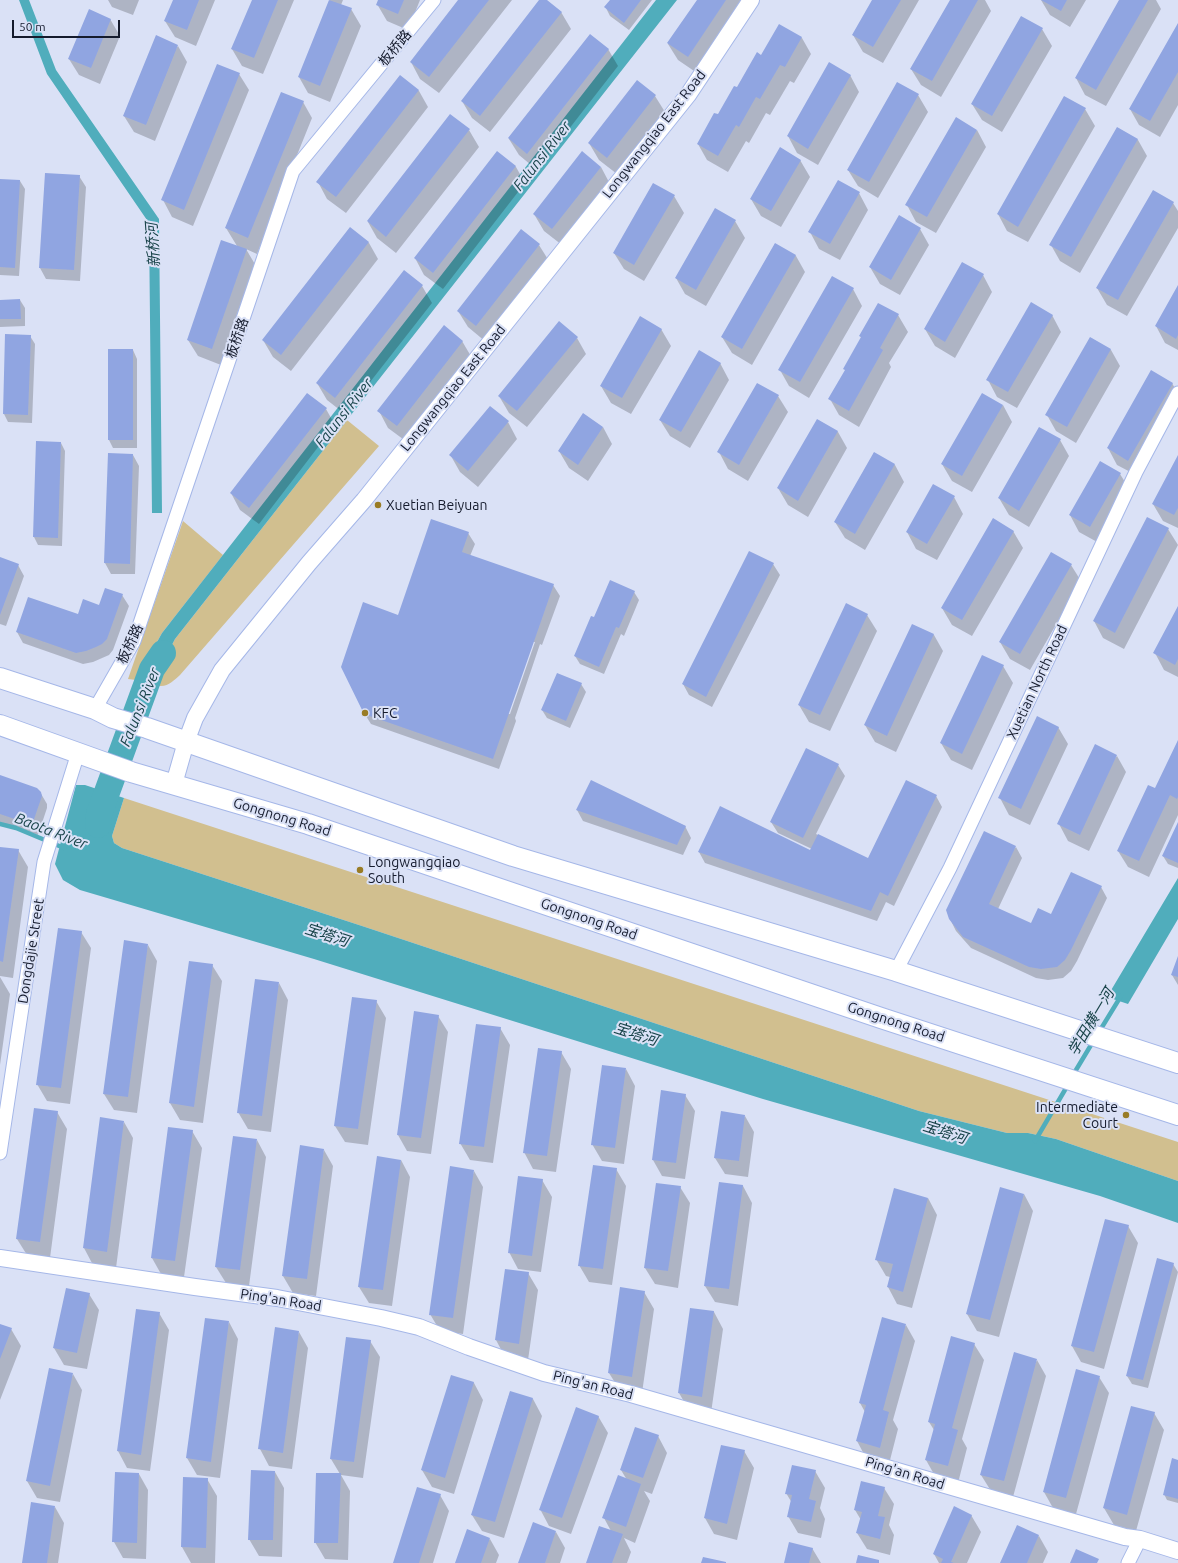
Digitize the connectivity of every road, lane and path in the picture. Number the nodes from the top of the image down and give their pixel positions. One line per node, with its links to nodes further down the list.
1 (434, 0): 5 (street, 板桥路)
2 (751, 0): 7 (street, Longwangqiao East Road)
3 (1178, 393): 10 (street, Xuetian North Road)
4 (0, 678): 5 (main road)
5 (104, 714): 7 (main road)
6 (0, 725): 8 (main road, Gongnong Road)
7 (186, 742): 9 (street, Longwangqiao East Road); 10 (main road)
8 (85, 756): 9 (main road, Gongnong Road); 13 (street, Dongdajie Street)
9 (174, 784): 12 (main road, Gongnong Road)
10 (896, 971): 11 (main road)
11 (1178, 1063)
12 (1178, 1115)
13 (0, 1153)
14 (0, 1258): 15 (street, Ping'an Road)
15 (1140, 1539): 16 (street, Ping'an Road); 17 (street)
16 (1178, 1551)
17 (1128, 1563)

